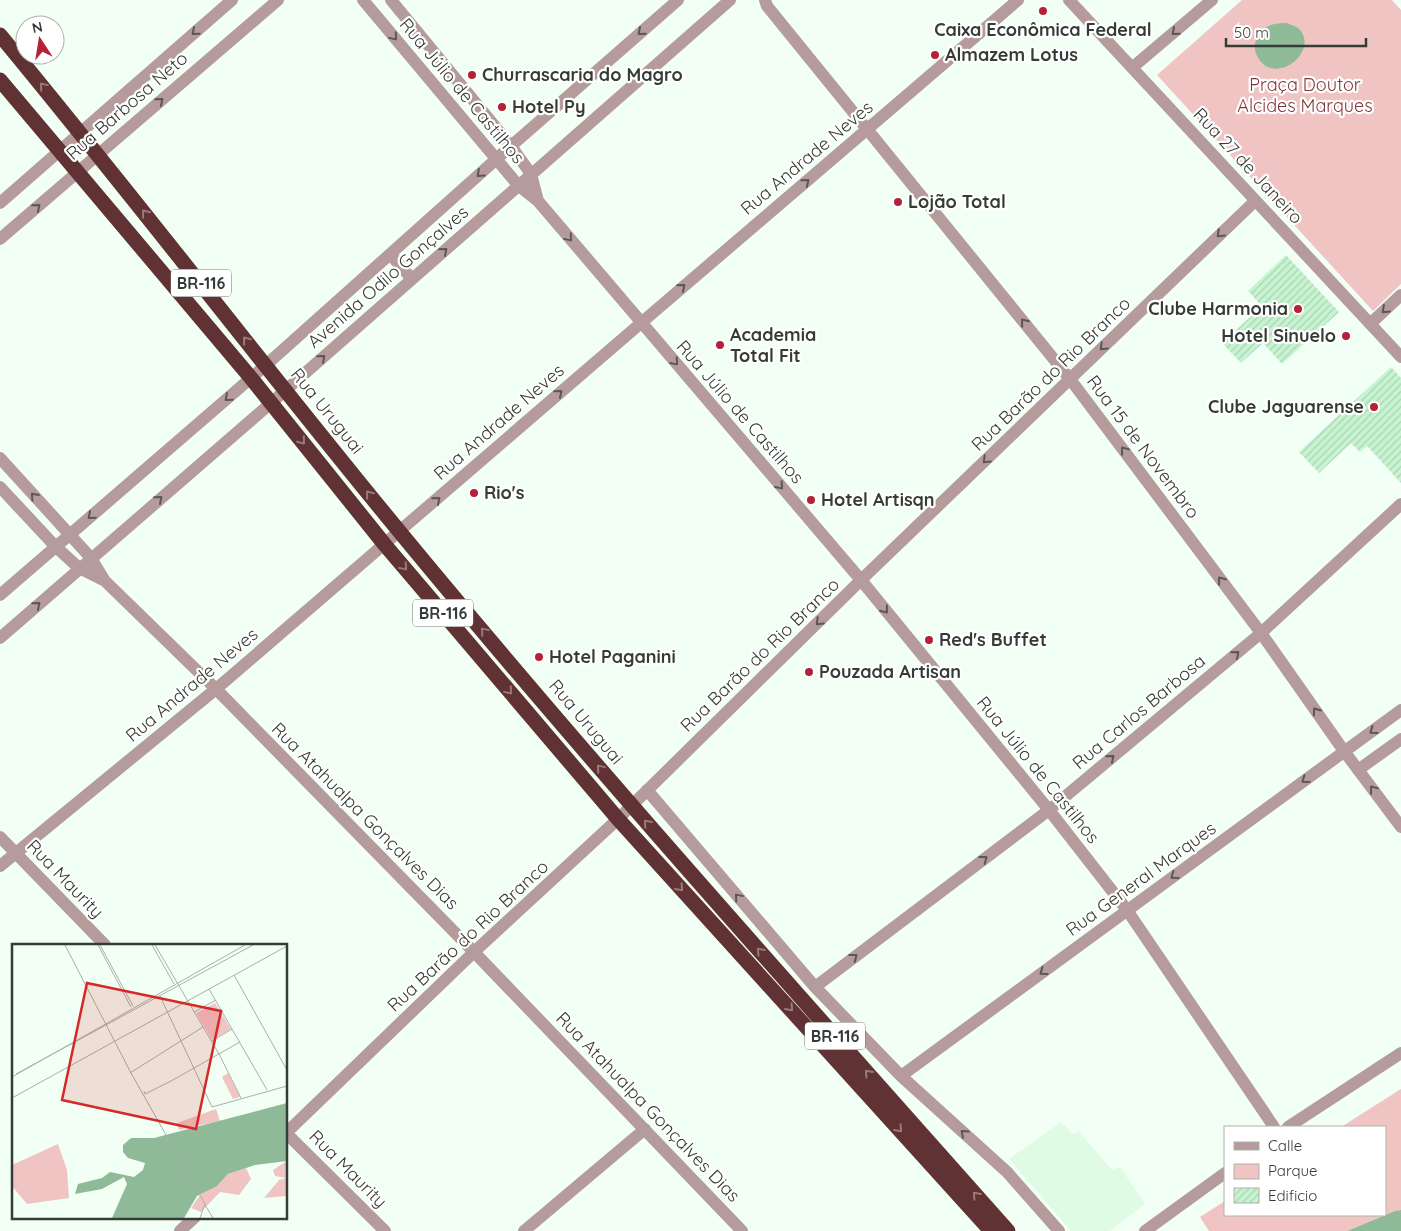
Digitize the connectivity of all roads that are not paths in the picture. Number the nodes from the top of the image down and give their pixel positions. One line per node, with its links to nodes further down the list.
1 (232, 0): 15 (street, Rua Barbosa Neto, one-way to 15)
2 (278, 0): 18 (street, Rua Barbosa Neto, one-way to 2)
3 (363, 0): 19 (street, Rua Júlio de Castilhos, one-way to 19)
4 (391, 0): 16 (street, Rua Júlio de Castilhos)
5 (678, 0): 16 (street, Avenida Odilo Gonçalves, one-way to 16)
6 (730, 0): 21 (street, Avenida Odilo Gonçalves)
7 (1018, 0): 14 (street, Rua Andrade Neves)
8 (1069, 0): 12 (street, Rua 27 de Janeiro)
9 (1212, 0): 12 (street, one-way to 12)
10 (763, 2): 14 (street, Rua 15 de Novembro)
11 (0, 35): 15 (highway, Rua Uruguai / BR-116, one-way to 11)
12 (1133, 67): 24 (street, Rua 27 de Janeiro)
13 (0, 80): 17 (highway, BR-116)
14 (868, 130): 30 (street, Rua Andrade Neves, one-way to 14); 35 (street, Rua 15 de Novembro, one-way to 14)
15 (81, 133): 17 (street, Rua Barbosa Neto); 18 (highway, Rua Uruguai / BR-116)
16 (511, 146): 19 (street, Avenida Odilo Gonçalves); 21 (street, Rua Júlio de Castilhos)
17 (60, 151): 20 (highway, BR-116); 25 (street, Rua Barbosa Neto)
18 (98, 154): 20 (street, Rua Barbosa Neto); 33 (highway, Rua Uruguai / BR-116, one-way to 18)
19 (496, 159): 22 (street, Rua Júlio de Castilhos); 27 (street, Avenida Odilo Gonçalves, one-way to 27)
20 (78, 172): 26 (street, Rua Barbosa Neto, one-way to 20); 34 (highway, BR-116)
21 (531, 174): 22 (street, Avenida Odilo Gonçalves); 23 (street, Rua Júlio de Castilhos)
22 (518, 185): 23 (street, Rua Júlio de Castilhos); 28 (street, Avenida Odilo Gonçalves, one-way to 22)
23 (538, 201): 30 (street, Rua Júlio de Castilhos, one-way to 30)
24 (1256, 201): 31 (street, Rua 27 de Janeiro); 35 (street, Rua Barão do Rio Branco, one-way to 35)
25 (0, 203)
26 (0, 238)
27 (390, 254): 28 (street); 33 (street, Avenida Odilo Gonçalves)
28 (412, 279): 36 (street, Avenida Odilo Gonçalves, one-way to 28)
29 (1401, 295): 31 (street, one-way to 31)
30 (641, 323): 41 (street, Rua Andrade Neves, one-way to 30); 47 (street, Rua Júlio de Castilhos, one-way to 47)
31 (1370, 324): 32 (street, Rua 27 de Janeiro)
32 (1401, 357)
33 (266, 365): 34 (street, Avenida Odilo Gonçalves); 36 (highway, Rua Uruguai / BR-116)
34 (251, 378): 37 (highway, BR-116); 42 (street, Avenida Odilo Gonçalves, one-way to 42)
35 (1070, 379): 47 (street, Rua Barão do Rio Branco, one-way to 47); 50 (street, Rua 15 de Novembro, one-way to 35)
36 (286, 390): 37 (street, Avenida Odilo Gonçalves); 41 (highway, Rua Uruguai / BR-116, one-way to 36)
37 (271, 403): 43 (highway, BR-116, one-way to 43); 45 (street, Avenida Odilo Gonçalves, one-way to 37)
38 (0, 458): 42 (street, Rua Atahualpa Gonçalves Dias, one-way to 38)
39 (0, 488): 44 (street, Rua Atahualpa Gonçalves Dias)
40 (1401, 504): 50 (street, Rua Carlos Barbosa)
41 (400, 532): 43 (street, Rua Andrade Neves); 58 (highway, Rua Uruguai / BR-116, one-way to 41)
42 (68, 535): 44 (street, Avenida Odilo Gonçalves); 45 (street, Rua Atahualpa Gonçalves Dias)
43 (385, 545): 52 (street, Rua Andrade Neves); 60 (highway, BR-116, one-way to 60)
44 (55, 546): 46 (street, Rua Atahualpa Gonçalves Dias); 49 (street, Avenida Odilo Gonçalves)
45 (91, 558): 46 (street, Avenida Odilo Gonçalves); 48 (street, Rua Atahualpa Gonçalves Dias)
46 (79, 568): 48 (street, Rua Atahualpa Gonçalves Dias); 51 (street, Avenida Odilo Gonçalves, one-way to 46)
47 (861, 580): 57 (street, Rua Barão do Rio Branco, one-way to 57); 59 (street, Rua Júlio de Castilhos, one-way to 59)
48 (105, 581): 52 (street, Rua Atahualpa Gonçalves Dias)
49 (0, 595)
50 (1262, 633): 55 (street, Rua 15 de Novembro, one-way to 50); 59 (street, Rua Carlos Barbosa, one-way to 50)
51 (0, 638)
52 (216, 690): 63 (street, Rua Andrade Neves); 67 (street, Rua Atahualpa Gonçalves Dias)
53 (1401, 710): 55 (street, Rua General Marques, one-way to 55)
54 (1401, 739): 56 (street)
55 (1344, 751): 56 (street, Rua 15 de Novembro); 65 (street, Rua General Marques, one-way to 65)
56 (1358, 770): 61 (street, Rua 15 de Novembro, one-way to 56)
57 (647, 790): 58 (street, Rua Barão do Rio Branco); 68 (street, one-way to 57)
58 (632, 806): 60 (street, Rua Barão do Rio Branco); 83 (highway, BR-116, one-way to 58)
59 (1049, 810): 65 (street, Rua Júlio de Castilhos); 68 (street, Rua Carlos Barbosa, one-way to 59)
60 (618, 819): 67 (street, Rua Barão do Rio Branco); 82 (highway, BR-116, one-way to 82)
61 (1401, 827)
62 (0, 837): 63 (street, Rua Maurity)
63 (16, 852): 64 (street, Rua Andrade Neves); 66 (street, Rua Maurity)
64 (0, 866)
65 (1127, 910): 70 (street, Rua General Marques, one-way to 70); 71 (street, Rua Júlio de Castilhos)
66 (104, 944)
67 (474, 952): 73 (street, Rua Atahualpa Gonçalves Dias); 74 (street, Rua Barão do Rio Branco)
68 (815, 987): 70 (street)
69 (1401, 1053): 72 (street)
70 (902, 1076): 84 (street, one-way to 70)
71 (1273, 1126)
72 (1290, 1126)
73 (645, 1129): 80 (street); 81 (street, Rua Atahualpa Gonçalves Dias)
74 (288, 1131)
75 (288, 1135): 79 (street, Rua Maurity)
76 (1224, 1174): 85 (street)
77 (194, 1218): 78 (street)
78 (180, 1231)
79 (386, 1231)
80 (524, 1231)
81 (742, 1231)
82 (991, 1231)
83 (1008, 1231)
84 (1059, 1231)
85 (1145, 1231)

